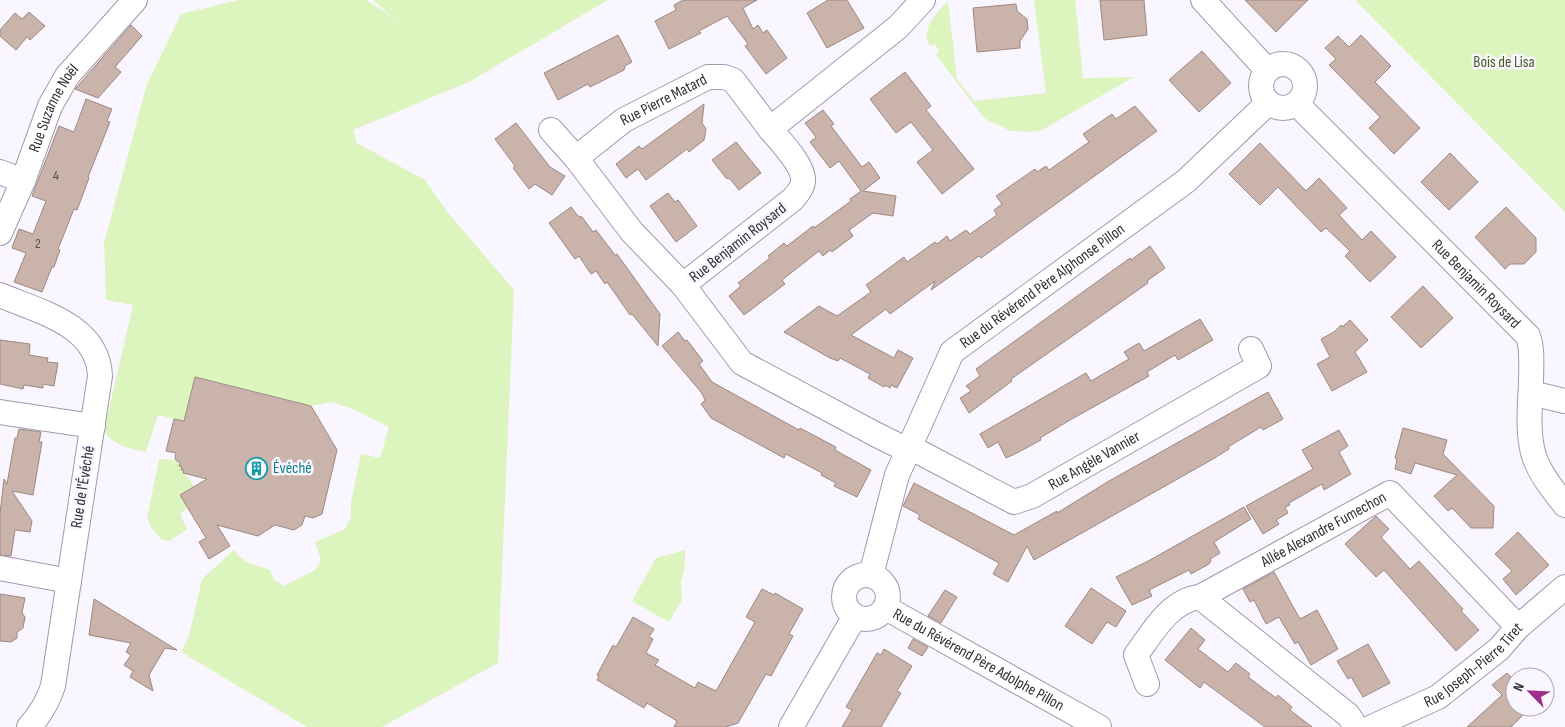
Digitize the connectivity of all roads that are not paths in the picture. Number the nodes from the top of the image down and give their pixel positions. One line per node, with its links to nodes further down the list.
1 (135, 0): 11 (street, Rue Suzanne Noël)
2 (923, 0): 7 (street)
3 (1204, 0): 4 (street)
4 (1267, 70): 5 (street); 6 (street)
5 (1268, 104): 6 (street); 20 (street, Rue du Révérend Père Alphonse Pillon)
6 (1297, 104): 16 (street, Rue Benjamin Roysard)
7 (770, 129): 9 (street, Rue Pierre Matard); 13 (street, Rue Benjamin Roysard)
8 (551, 130): 9 (street)
9 (576, 158): 13 (street)
10 (0, 172): 11 (street)
11 (23, 180): 12 (street, Rue Suzanne Noël)
12 (0, 234)
13 (683, 285): 20 (street, Rue Benjamin Roysard)
14 (0, 295): 19 (street, Rue de l'Évéché)
15 (1251, 349): 20 (street, Rue Angèle Vannier)
16 (1531, 393): 17 (street); 21 (street, Rue Benjamin Roysard)
17 (1565, 400)
18 (0, 412): 19 (street)
19 (93, 426): 24 (street, Rue de l'Évéché)
20 (908, 448): 23 (street, Rue du Révérend Père Alphonse Pillon)
21 (1565, 505)
22 (0, 568): 24 (street)
23 (871, 575): 27 (street); 28 (street)
24 (69, 581): 31 (street, Rue de l'Évéché)
25 (1565, 587): 29 (street, Rue Joseph-Pierre Tiret)
26 (1200, 597): 29 (street, Allée Alexandre Fumechon); 30 (street, Allée Alexandre Fumechon); 34 (street)
27 (886, 608): 28 (street); 33 (street, Rue du Révérend Père Adolphe Pillon)
28 (855, 616): 32 (street)
29 (1518, 627): 35 (street, Rue Joseph-Pierre Tiret)
30 (1147, 684)
31 (42, 721)
32 (791, 727)
33 (1099, 727)
34 (1356, 727)
35 (1372, 727)

